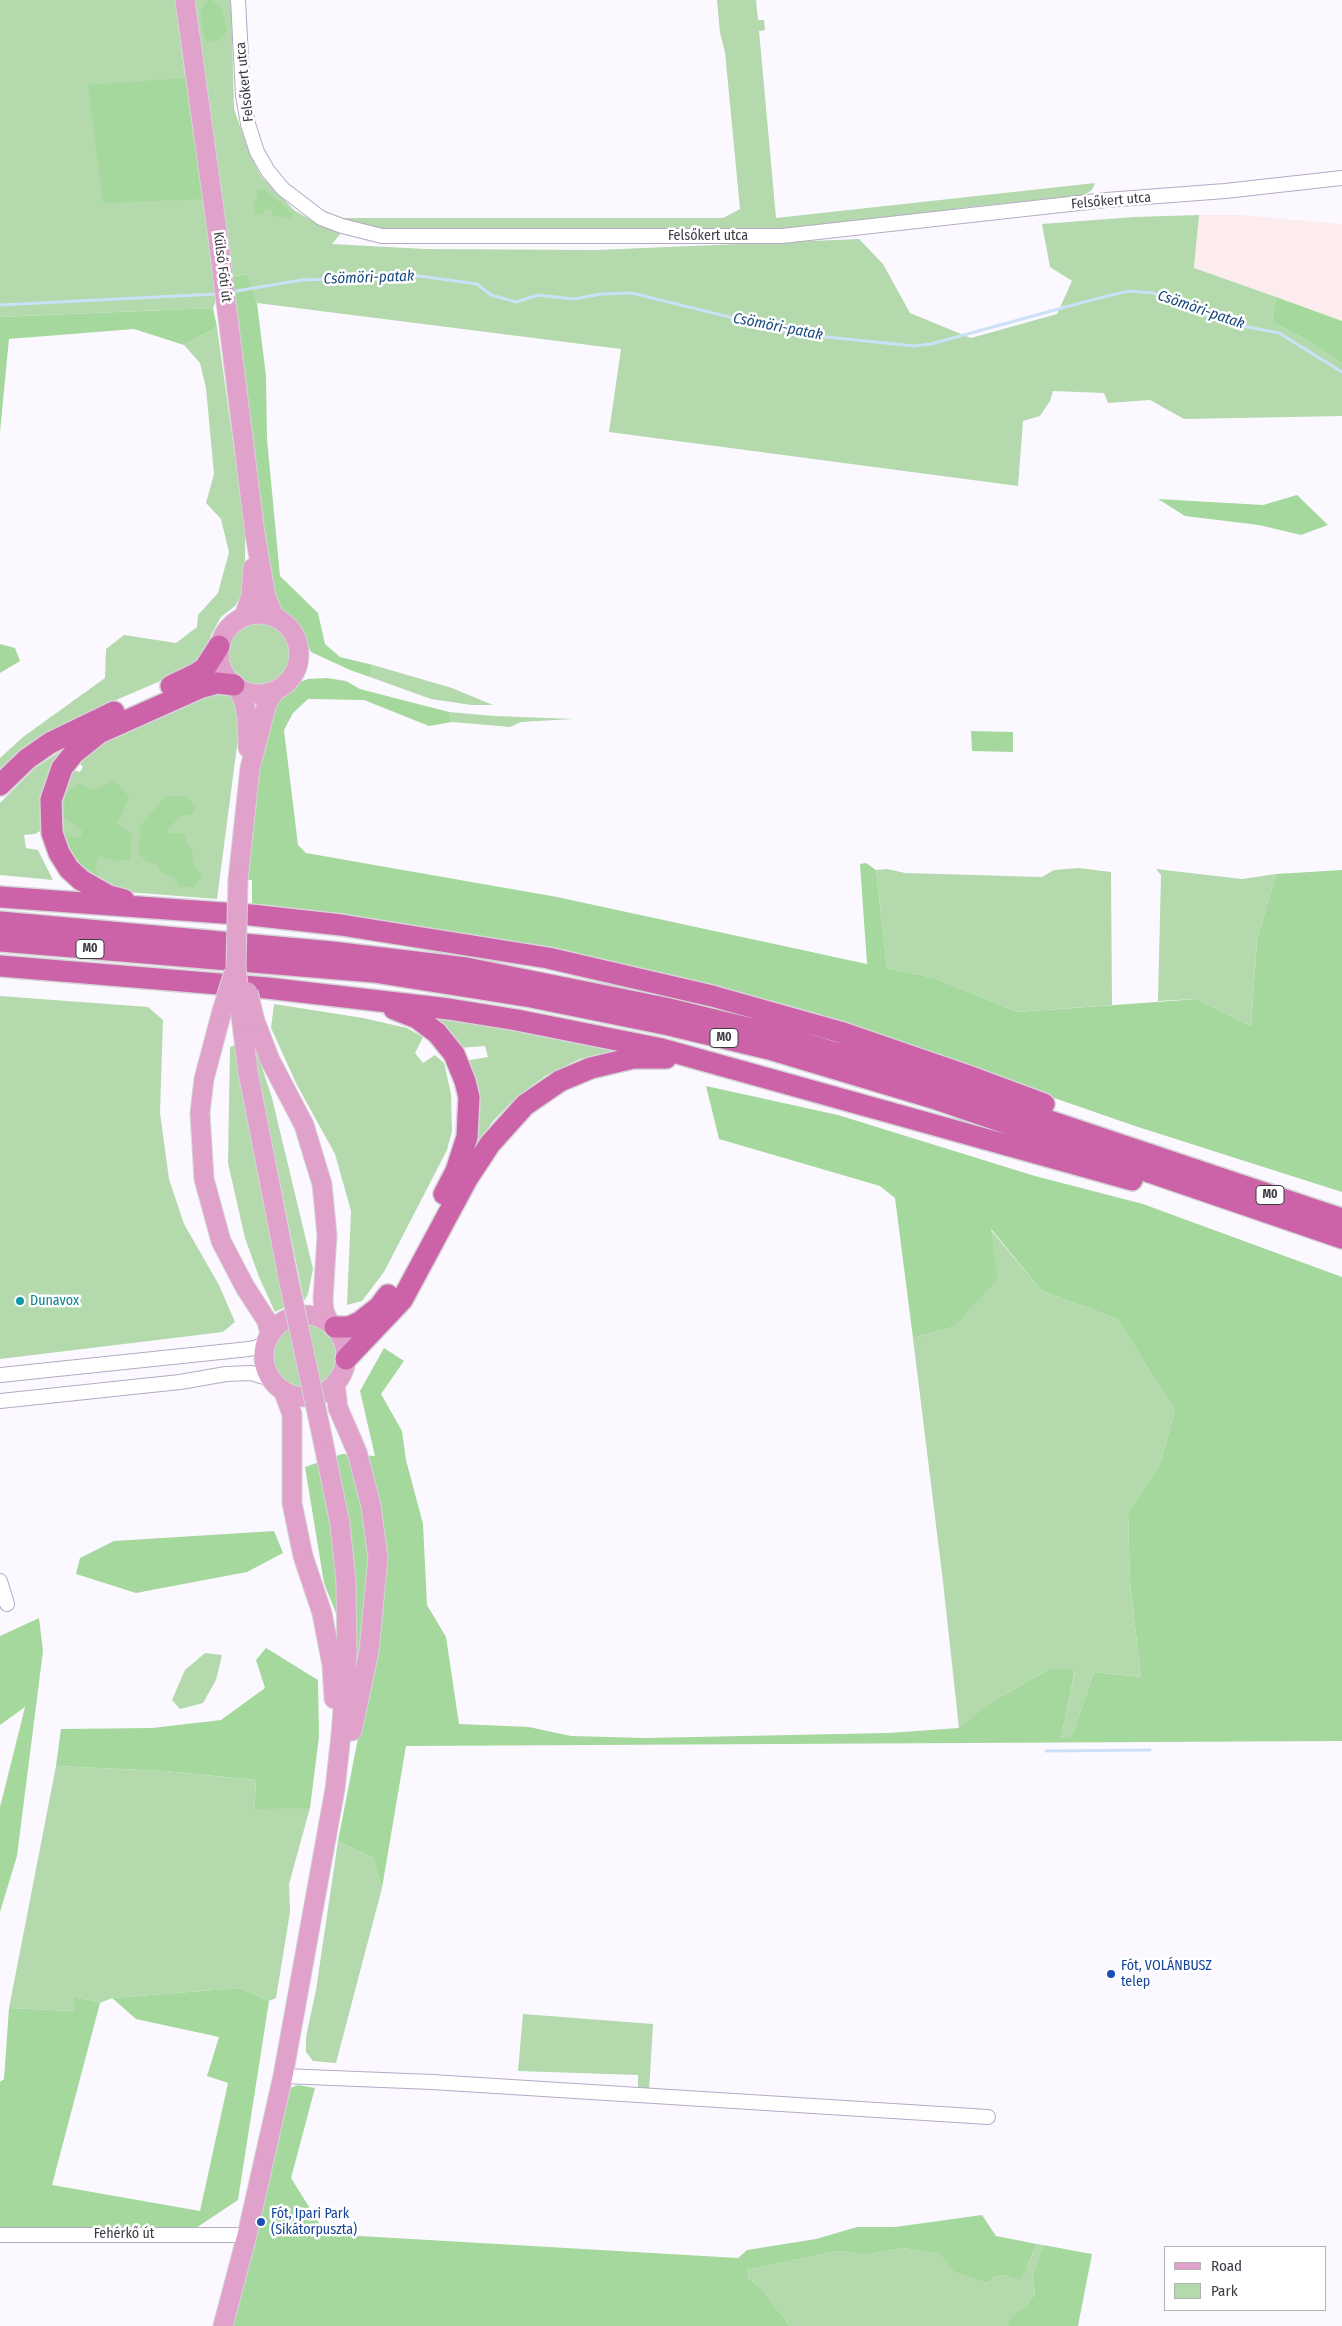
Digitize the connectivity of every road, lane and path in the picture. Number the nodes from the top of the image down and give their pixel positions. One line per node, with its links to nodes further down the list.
1 (185, 0): 4 (main road, Külső Fóti út)
2 (238, 0): 3 (street, Felsőkert utca)
3 (1342, 178)
4 (255, 534): 5 (main road, Külső Fóti út); 6 (main road, Külső Fóti út)
5 (244, 616): 6 (main road); 7 (main road)
6 (274, 616): 9 (main road)
7 (220, 646): 8 (main road); 11 (highway)
8 (236, 687): 9 (main road); 10 (main road); 13 (highway)
9 (275, 691): 10 (main road)
10 (250, 768): 17 (main road, bridge)
11 (0, 785)
12 (0, 897): 13 (highway)
13 (158, 908): 21 (highway)
14 (0, 922): 21 (highway, M0)
15 (0, 941): 22 (highway, M0)
16 (0, 966): 18 (highway)
17 (236, 966): 19 (main road, bridge); 26 (main road, bridge)
18 (365, 999): 20 (highway); 25 (highway)
19 (248, 1018): 25 (main road); 34 (main road, bridge)
20 (710, 1062): 22 (highway); 27 (highway)
21 (1197, 1171): 23 (highway, M0)
22 (1250, 1206): 24 (highway, M0)
23 (1342, 1219)
24 (1342, 1238)
25 (332, 1325): 26 (main road); 27 (main road)
26 (269, 1337): 28 (street); 30 (main road)
27 (346, 1359): 29 (main road)
28 (0, 1374)
29 (335, 1384): 30 (main road); 34 (main road)
30 (277, 1385): 31 (street); 34 (main road)
31 (0, 1400)
32 (0, 1580): 33 (street)
33 (7, 1604)
34 (335, 1789): 35 (main road)
35 (283, 2076): 36 (street); 38 (main road)
36 (988, 2118)
37 (0, 2235): 38 (street, Fehérkő út)
38 (247, 2236): 39 (main road)
39 (223, 2326)

